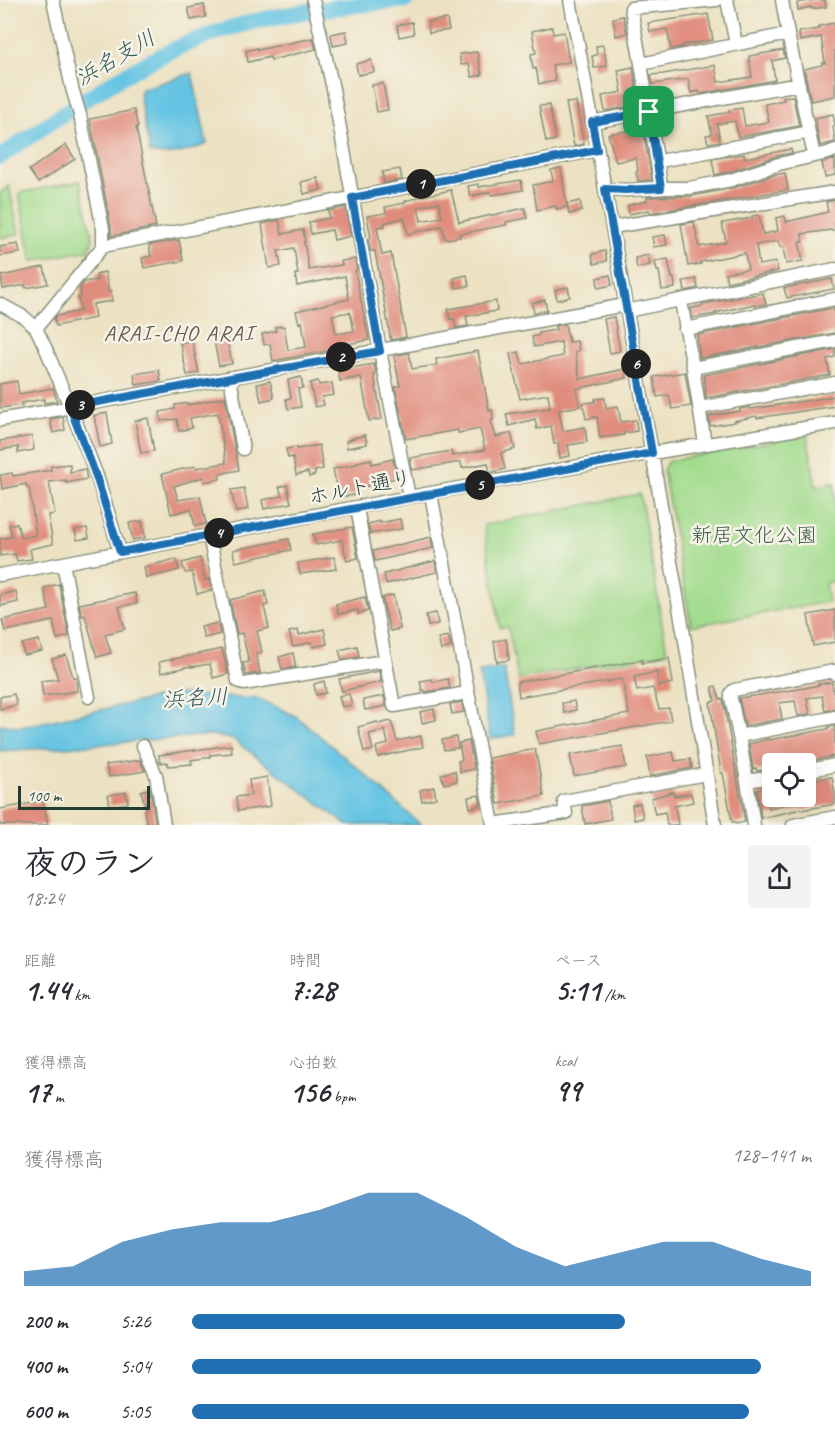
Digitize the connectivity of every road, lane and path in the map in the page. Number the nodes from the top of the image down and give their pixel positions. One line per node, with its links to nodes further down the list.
1 (53, 0): 23 (street)
2 (313, 0): 21 (street)
3 (570, 0): 12 (street)
4 (717, 0): 9 (street)
5 (727, 0): 8 (street)
6 (782, 0): 7 (street)
7 (788, 34): 8 (street); 10 (street)
8 (736, 44): 9 (street)
9 (640, 64): 11 (street)
10 (799, 84): 11 (street); 13 (street)
11 (649, 112): 12 (street); 17 (street)
12 (592, 122): 14 (street)
13 (808, 128): 16 (street); 17 (street)
14 (597, 150): 19 (street); 21 (street)
15 (835, 150): 16 (street)
16 (814, 156): 18 (street)
17 (657, 159): 18 (street)
18 (661, 188): 19 (street)
19 (605, 189): 22 (street)
20 (835, 192): 22 (street)
21 (352, 198): 23 (street); 32 (street)
22 (612, 227): 28 (street)
23 (103, 246): 29 (street)
24 (835, 269): 26 (street)
25 (835, 299): 30 (street)
26 (681, 301): 28 (street); 30 (street)
27 (0, 304): 29 (street)
28 (626, 308): 32 (street); 42 (street)
29 (36, 328): 36 (street)
30 (685, 329): 33 (street)
31 (835, 341): 33 (street)
32 (380, 351): 34 (street); 44 (street)
33 (693, 368): 37 (street)
34 (230, 378): 36 (street); 41 (street)
35 (835, 383): 37 (street)
36 (70, 407): 38 (street); 47 (street)
37 (699, 408): 40 (street)
38 (0, 420)
39 (835, 423): 40 (street, ホルト通り)
40 (705, 444): 42 (street, ホルト通り)
41 (243, 449)
42 (652, 453): 43 (street, ホルト通り); 59 (street)
43 (431, 494): 44 (street, ホルト通り); 52 (street)
44 (409, 497): 45 (street, ホルト通り)
45 (357, 508): 46 (street, ホルト通り); 50 (street)
46 (209, 535): 47 (street, ホルト通り); 50 (street)
47 (120, 552): 48 (street, ホルト通り)
48 (63, 563): 49 (street, ホルト通り); 53 (street)
49 (0, 575)
50 (384, 661): 52 (street)
51 (835, 672): 55 (street)
52 (468, 693): 59 (street)
53 (89, 696)
54 (835, 717): 55 (street)
55 (739, 736): 61 (street)
56 (143, 746): 63 (street)
57 (835, 765): 58 (street)
58 (816, 769)
59 (706, 774): 64 (street)
60 (762, 779): 61 (street)
61 (747, 782): 65 (street)
62 (835, 817): 66 (street)
63 (164, 825)
64 (715, 825)
65 (754, 825)
66 (794, 825)

